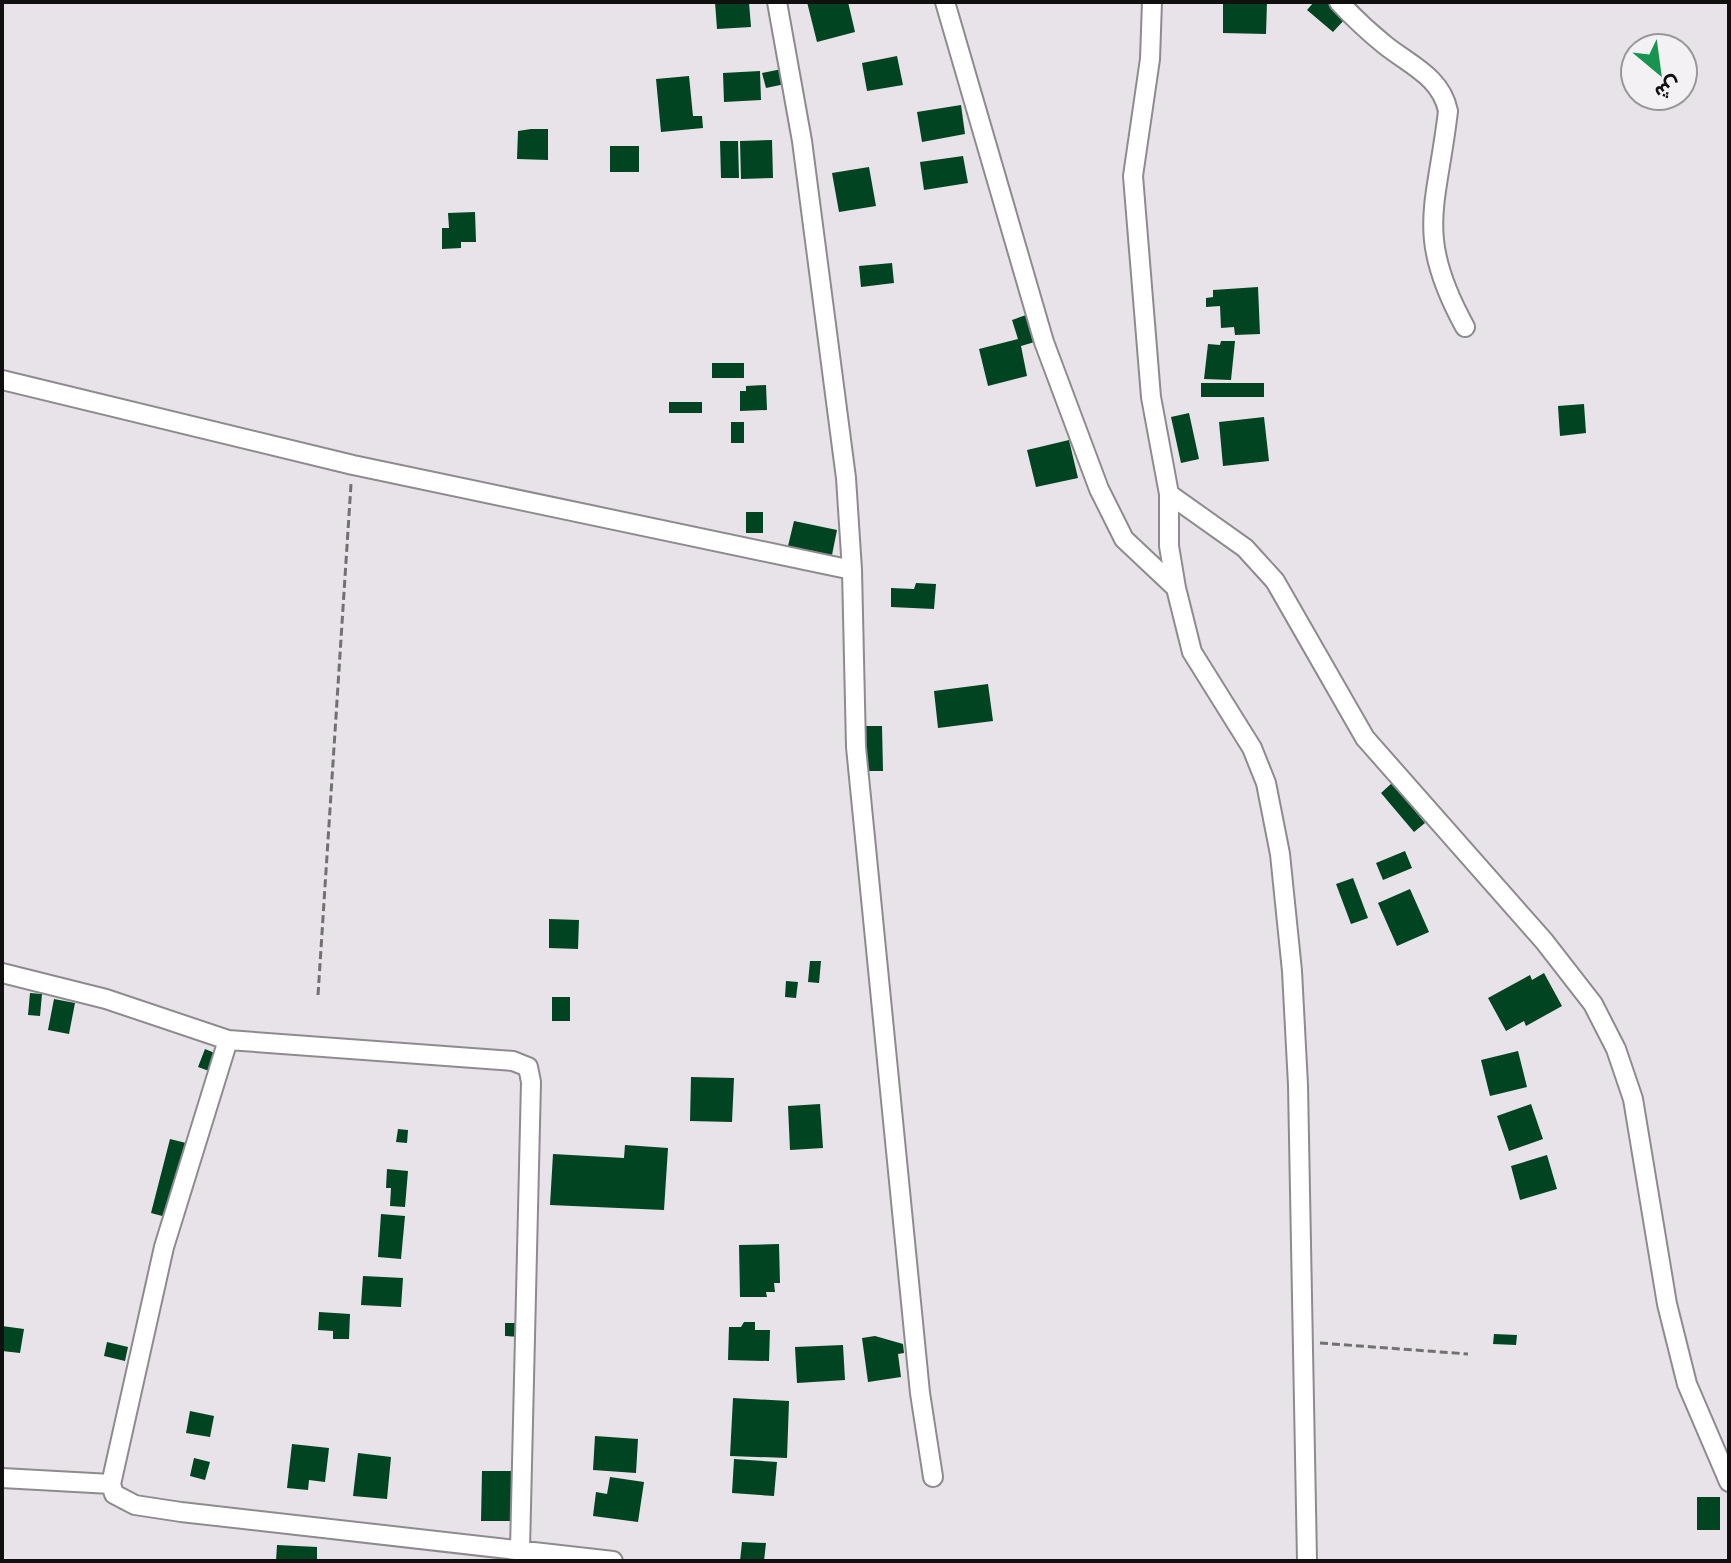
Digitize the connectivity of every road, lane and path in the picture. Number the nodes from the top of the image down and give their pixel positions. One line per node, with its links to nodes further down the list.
1 (777, 2): 9 (street)
2 (945, 2): 10 (street)
3 (1152, 2): 8 (street)
4 (1339, 2): 5 (street)
5 (1465, 327)
6 (2, 380): 7 (street)
7 (353, 465): 9 (street); 12 (path)
8 (1169, 494): 10 (street); 18 (street)
9 (852, 570): 16 (street)
10 (1176, 588): 14 (street)
11 (2, 973): 13 (street)
12 (318, 995)
13 (228, 1040): 19 (street); 20 (street)
14 (1304, 1342): 15 (path); 22 (street)
15 (1468, 1354)
16 (933, 1477)
17 (2, 1478): 19 (street)
18 (1729, 1482)
19 (111, 1484): 20 (street)
20 (520, 1549): 21 (street)
21 (613, 1561)
22 (1307, 1561)

